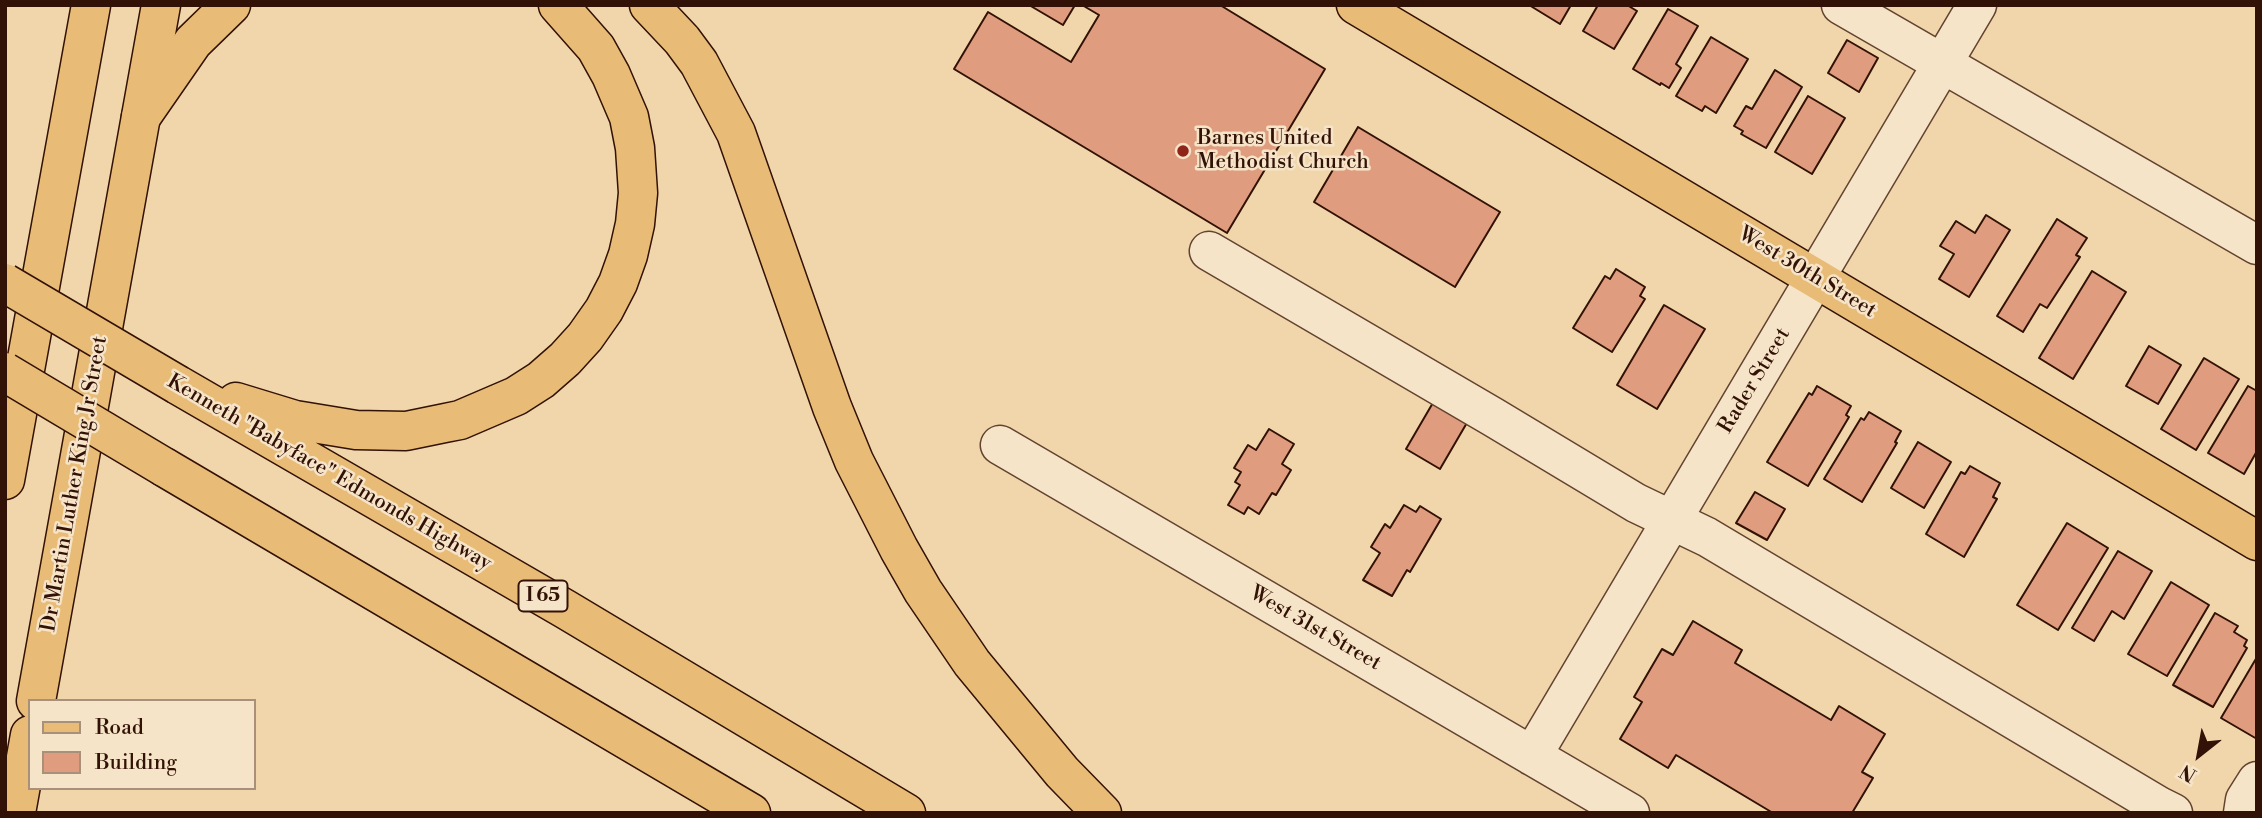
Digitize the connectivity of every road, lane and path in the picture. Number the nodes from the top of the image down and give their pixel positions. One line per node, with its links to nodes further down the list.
1 (91, 5): 18 (main road)
2 (161, 5): 10 (main road, Dr Martin Luther King Jr Street)
3 (231, 5): 10 (main road)
4 (558, 5): 16 (main road)
5 (649, 5): 28 (main road)
6 (1356, 5): 13 (main road, West 30th Street)
7 (1841, 5): 9 (street)
8 (1977, 5): 9 (street, Rader Street)
9 (1942, 65): 11 (street); 13 (street, Rader Street)
10 (141, 117): 21 (main road, Dr Martin Luther King Jr Street)
11 (2257, 245)
12 (1209, 251): 19 (street)
13 (1816, 278): 19 (street, Rader Street); 20 (main road, West 30th Street)
14 (5, 283): 16 (main road, Kenneth "Babyface" Edmonds Highway / I 65, bridge)
15 (5, 372): 26 (main road, bridge)
16 (178, 385): 27 (main road, Kenneth "Babyface" Edmonds Highway / I 65)
17 (1000, 445): 23 (street, West 31st Street)
18 (5, 480)
19 (1671, 521): 23 (street, Rader Street); 30 (street)
20 (2257, 541)
21 (36, 699)
22 (28, 746): 25 (main road)
23 (1532, 756): 29 (street, West 31st Street)
24 (2257, 782): 31 (street)
25 (16, 813)
26 (751, 813)
27 (906, 813)
28 (1102, 813)
29 (1630, 813)
30 (2173, 813)
31 (2243, 813)

